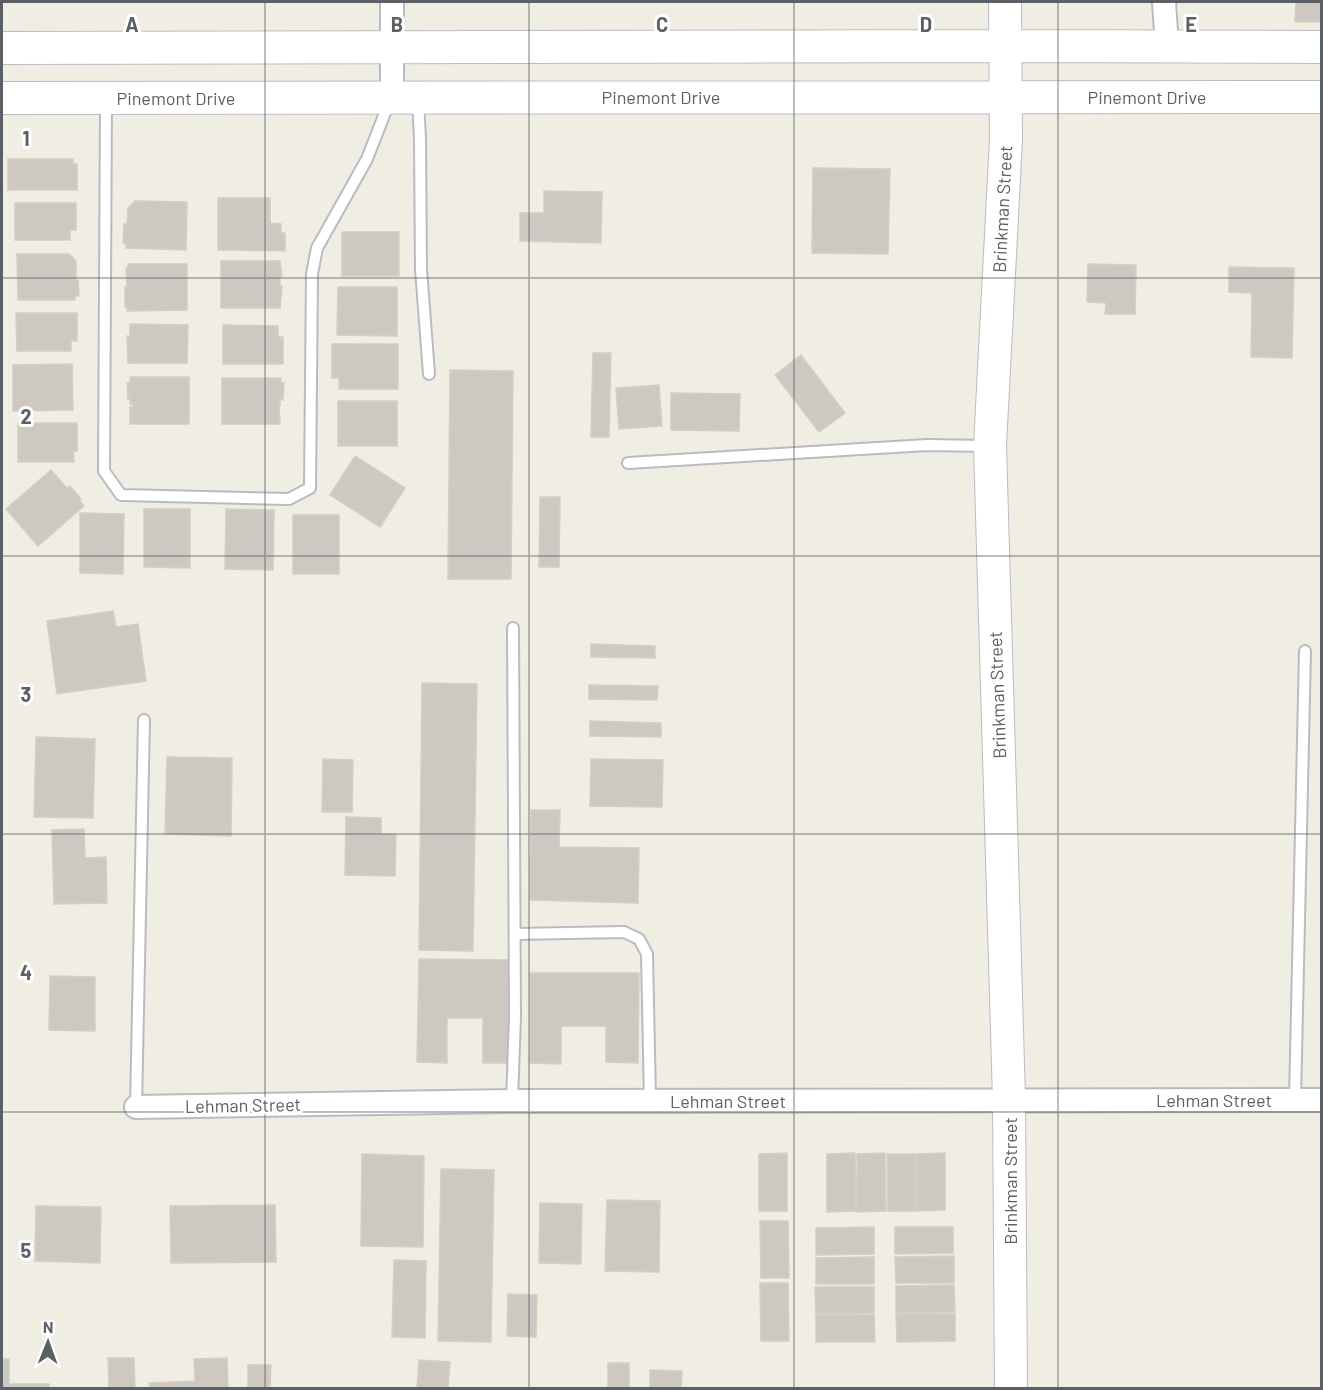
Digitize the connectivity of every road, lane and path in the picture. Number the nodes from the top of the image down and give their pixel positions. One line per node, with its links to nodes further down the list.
1 (392, 2): 5 (street)
2 (1005, 2): 4 (main road, Brinkman Street)
3 (1164, 2): 6 (street)
4 (1005, 46): 5 (main road); 6 (main road); 9 (main road, Brinkman Street)
5 (391, 47): 8 (main road); 10 (street)
6 (1167, 47): 7 (main road)
7 (1322, 47)
8 (2, 48)
9 (1005, 96): 10 (main road, Pinemont Drive); 11 (main road, Pinemont Drive); 15 (main road, Brinkman Street)
10 (405, 97): 13 (main road, Pinemont Drive); 13 (lane); 14 (lane)
11 (1322, 97)
12 (2, 98): 13 (main road, Pinemont Drive)
13 (106, 98)
14 (429, 374)
15 (990, 446): 16 (lane); 21 (main road, Brinkman Street)
16 (628, 463)
17 (513, 628): 20 (lane)
18 (1305, 651): 22 (lane)
19 (144, 720): 26 (lane)
20 (515, 934): 24 (lane); 25 (lane)
21 (1009, 1099): 22 (street, Lehman Street); 25 (street, Lehman Street); 27 (main road, Brinkman Street)
22 (1295, 1100): 23 (street, Lehman Street)
23 (1322, 1100)
24 (512, 1101): 25 (street, Lehman Street); 26 (street, Lehman Street)
25 (650, 1101)
26 (135, 1107)
27 (1011, 1389)

